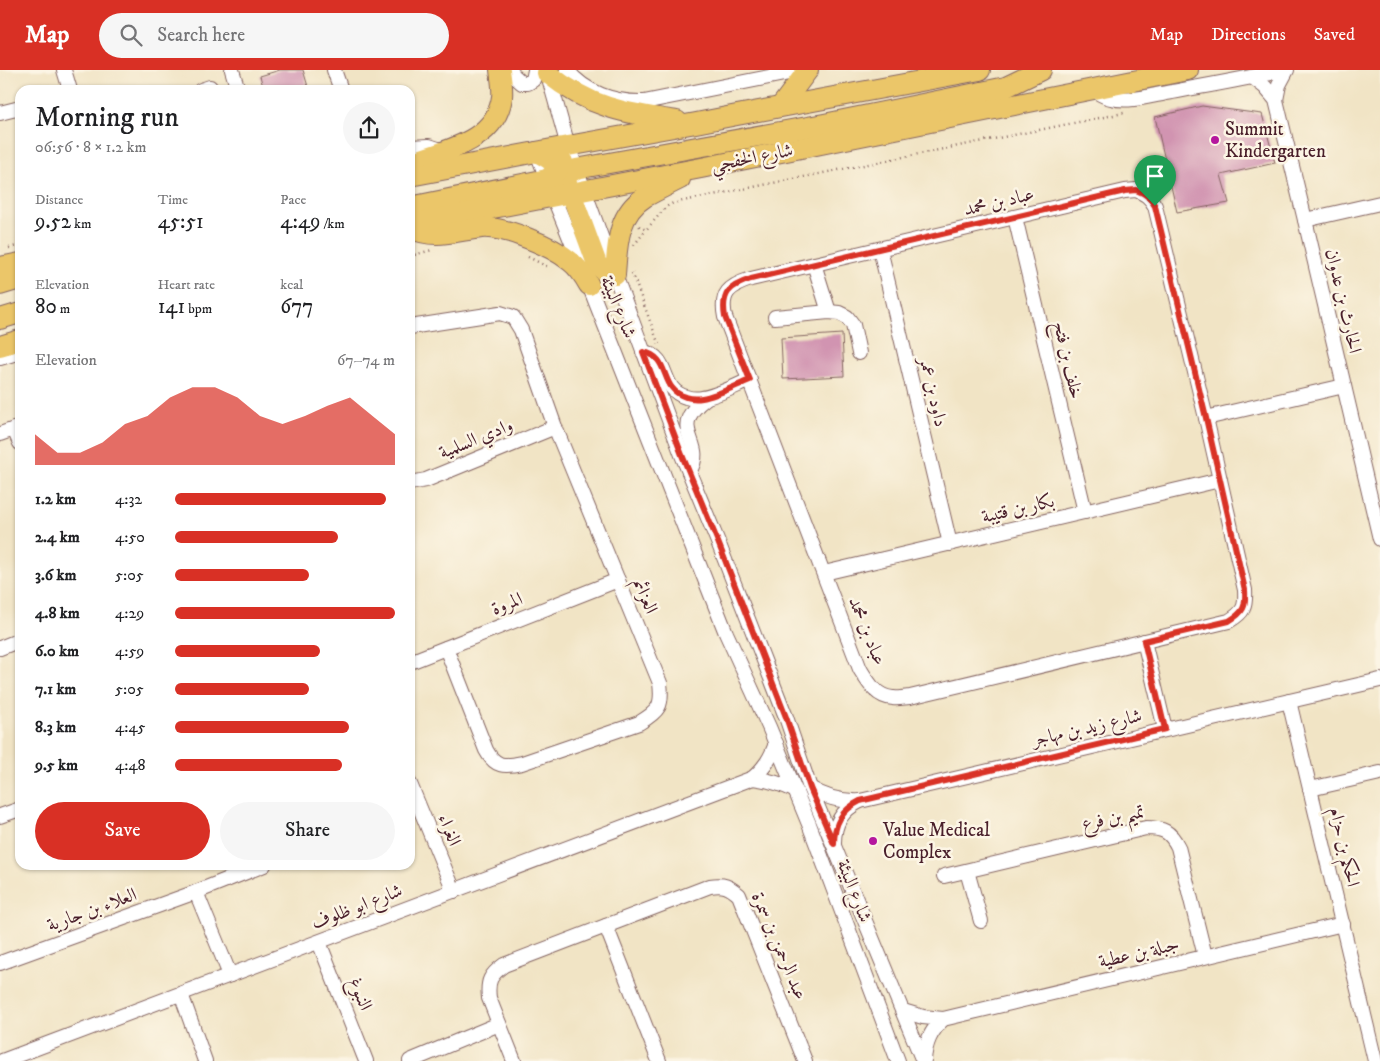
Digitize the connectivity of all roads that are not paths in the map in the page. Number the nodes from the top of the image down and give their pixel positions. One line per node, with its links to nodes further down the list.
1 (64, 70): 16 (street)
2 (232, 70): 17 (street)
3 (334, 70): 18 (street)
4 (500, 70): 27 (highway)
5 (512, 70): 14 (street)
6 (567, 70): 7 (street)
7 (804, 70)
8 (808, 70): 21 (highway)
9 (980, 70): 21 (highway)
10 (1041, 70): 32 (highway)
11 (1188, 70): 19 (highway, شارع الخفجي)
12 (1283, 70): 15 (street)
13 (1288, 70): 20 (street)
14 (543, 71): 24 (highway); 25 (street)
15 (1252, 77): 19 (street); 20 (street)
16 (68, 85)
17 (236, 85)
18 (339, 85)
19 (1093, 90): 30 (highway, شارع الخفجي)
20 (1276, 100): 36 (street, الحارث بن عدوان)
21 (781, 106): 24 (highway)
22 (15, 109): 23 (street)
23 (0, 113)
24 (696, 123): 25 (highway)
25 (568, 146): 28 (highway); 32 (highway)
26 (415, 147): 27 (street)
27 (444, 151): 29 (highway)
28 (537, 152): 31 (highway); 32 (highway)
29 (415, 161)
30 (700, 168): 32 (highway, شارع الخفجي); 43 (highway)
31 (415, 175)
32 (565, 182): 34 (highway); 37 (highway, شارع الخفجي); 43 (highway); 45 (street, شارع البيئة)
33 (1380, 203): 36 (street)
34 (415, 206)
35 (1015, 217): 39 (street, عباد بن محمد); 61 (street, عباد بن محمد); 68 (street, خلف بن فتح)
36 (1306, 220): 59 (street, الحارث بن عدوان)
37 (415, 225)
38 (415, 228): 45 (highway)
39 (880, 249): 41 (street, عباد بن محمد); 70 (street, داود بن عمر)
40 (15, 264): 42 (highway)
41 (814, 264): 47 (street); 58 (street, عباد بن محمد)
42 (0, 267)
43 (623, 274): 54 (street, شارع البيئة)
44 (15, 280): 46 (highway)
45 (589, 284): 81 (street, شارع البيئة)
46 (0, 285)
47 (829, 312): 49 (street); 55 (street)
48 (15, 314): 50 (highway)
49 (775, 317)
50 (0, 319)
51 (415, 326): 62 (street, العزائم)
52 (15, 342): 53 (highway)
53 (0, 346)
54 (643, 352): 60 (street); 65 (street, شارع البيئة)
55 (859, 353)
56 (15, 354): 57 (street)
57 (0, 358)
58 (750, 380): 60 (street); 71 (street, عباد بن محمد)
59 (1344, 386): 61 (street); 69 (street, الحارث بن عدوان)
60 (706, 398): 65 (street)
61 (1206, 418): 66 (street, عباد بن محمد)
62 (556, 427): 67 (street, وادي السلمية); 72 (street, العزائم)
63 (15, 429): 64 (street)
64 (0, 434)
65 (689, 472): 84 (street, شارع البيئة)
66 (1220, 480): 68 (street, بكار بن قتيبة); 73 (street, عباد بن محمد)
67 (415, 482)
68 (1085, 512): 70 (street, بكار بن قتيبة)
69 (1380, 539)
70 (950, 544): 71 (street, بكار بن قتيبة)
71 (824, 573): 73 (street, عباد بن محمد)
72 (618, 580): 76 (street, المروة); 76 (street, العزائم)
73 (1144, 641): 80 (street)
74 (15, 642): 75 (street)
75 (0, 648)
76 (446, 648): 77 (street, المروة)
77 (415, 660)
78 (1380, 680): 79 (street, شارع زيد بن مهاجر)
79 (1290, 701): 80 (street, شارع زيد بن مهاجر); 85 (street, الحكم بن حزام)
80 (1165, 729): 88 (street, شارع زيد بن مهاجر)
81 (776, 743): 83 (street, شارع ابو ظلوف); 86 (street, شارع البيئة)
82 (1380, 773): 85 (street)
83 (753, 778): 86 (street); 95 (street, شارع ابو ظلوف)
84 (810, 788): 88 (street, شارع زيد بن مهاجر); 91 (street, شارع البيئة)
85 (1310, 789): 98 (street, الحكم بن حزام)
86 (796, 791): 108 (street, شارع البيئة)
87 (415, 796): 95 (street, الغراء)
88 (860, 801): 91 (street, شارع زيد بن مهاجر)
89 (15, 811): 90 (street)
90 (0, 816)
91 (834, 844): 105 (street, شارع البيئة)
92 (251, 870): 96 (street, العلاء بن جارية)
93 (967, 871): 94 (street, تميم بن فرع); 97 (street); 101 (street, تميم بن فرع)
94 (944, 876)
95 (454, 890): 100 (street, شارع ابو ظلوف)
96 (196, 892): 102 (street, العلاء بن جارية); 103 (street)
97 (981, 921)
98 (1343, 924): 101 (street, جبلة بن عطية); 117 (street, الحكم بن حزام)
99 (606, 926): 107 (street, عبد الرحمن بن سمرة); 114 (street); 115 (street, عبد الرحمن بن سمرة)
100 (319, 942): 103 (street, شارع ابو ظلوف); 111 (street, النبوغ)
101 (1205, 956): 106 (street, جبلة بن عطية)
102 (0, 963)
103 (230, 975): 104 (street, شارع ابو ظلوف)
104 (180, 994): 109 (street, شارع ابو ظلوف); 110 (street)
105 (903, 1011): 106 (street, جبلة بن عطية); 116 (street, شارع البيئة)
106 (943, 1018): 116 (street)
107 (499, 1024): 112 (street); 113 (street, عبد الرحمن بن سمرة)
108 (898, 1058)
109 (2, 1061)
110 (204, 1061)
111 (366, 1061)
112 (410, 1061)
113 (514, 1061)
114 (659, 1061)
115 (805, 1061)
116 (923, 1061)
117 (1375, 1061)

